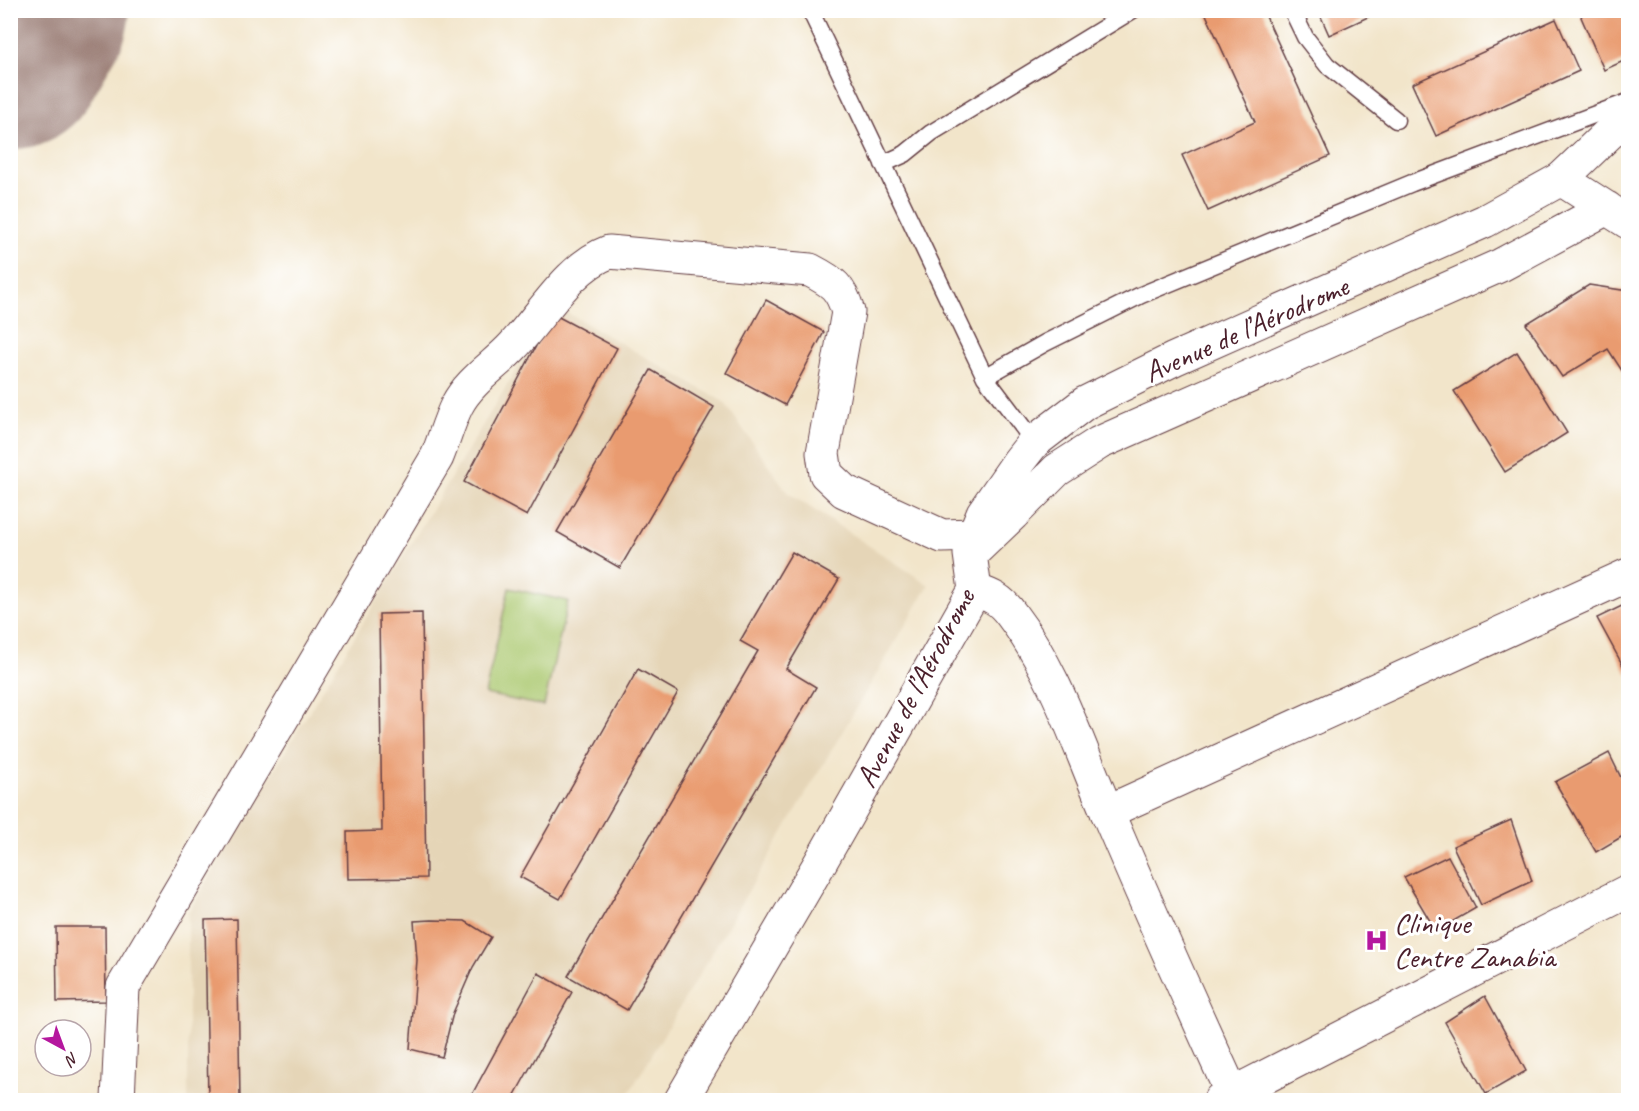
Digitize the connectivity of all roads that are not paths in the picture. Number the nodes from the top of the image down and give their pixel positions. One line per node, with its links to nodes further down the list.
1 (810, 10): 8 (lane)
2 (1133, 10): 4 (lane)
3 (1293, 10): 7 (lane)
4 (1109, 16): 8 (lane)
5 (1629, 102): 11 (lane)
6 (1629, 115): 9 (street, Avenue de l’Aérodrome)
7 (1396, 120)
8 (883, 164): 11 (lane)
9 (1561, 179): 10 (street); 12 (street, Avenue de l’Aérodrome)
10 (1622, 209): 13 (street)
11 (985, 377): 12 (lane)
12 (1034, 441): 13 (street, Avenue de l’Aérodrome)
13 (972, 545): 15 (street, Avenue de l’Aérodrome); 20 (street)
14 (1629, 575): 16 (street)
15 (975, 590): 16 (street); 18 (street, Avenue de l’Aérodrome)
16 (1107, 812): 19 (street)
17 (1629, 891): 19 (street)
18 (688, 1096)
19 (1229, 1099)
20 (118, 1101)

